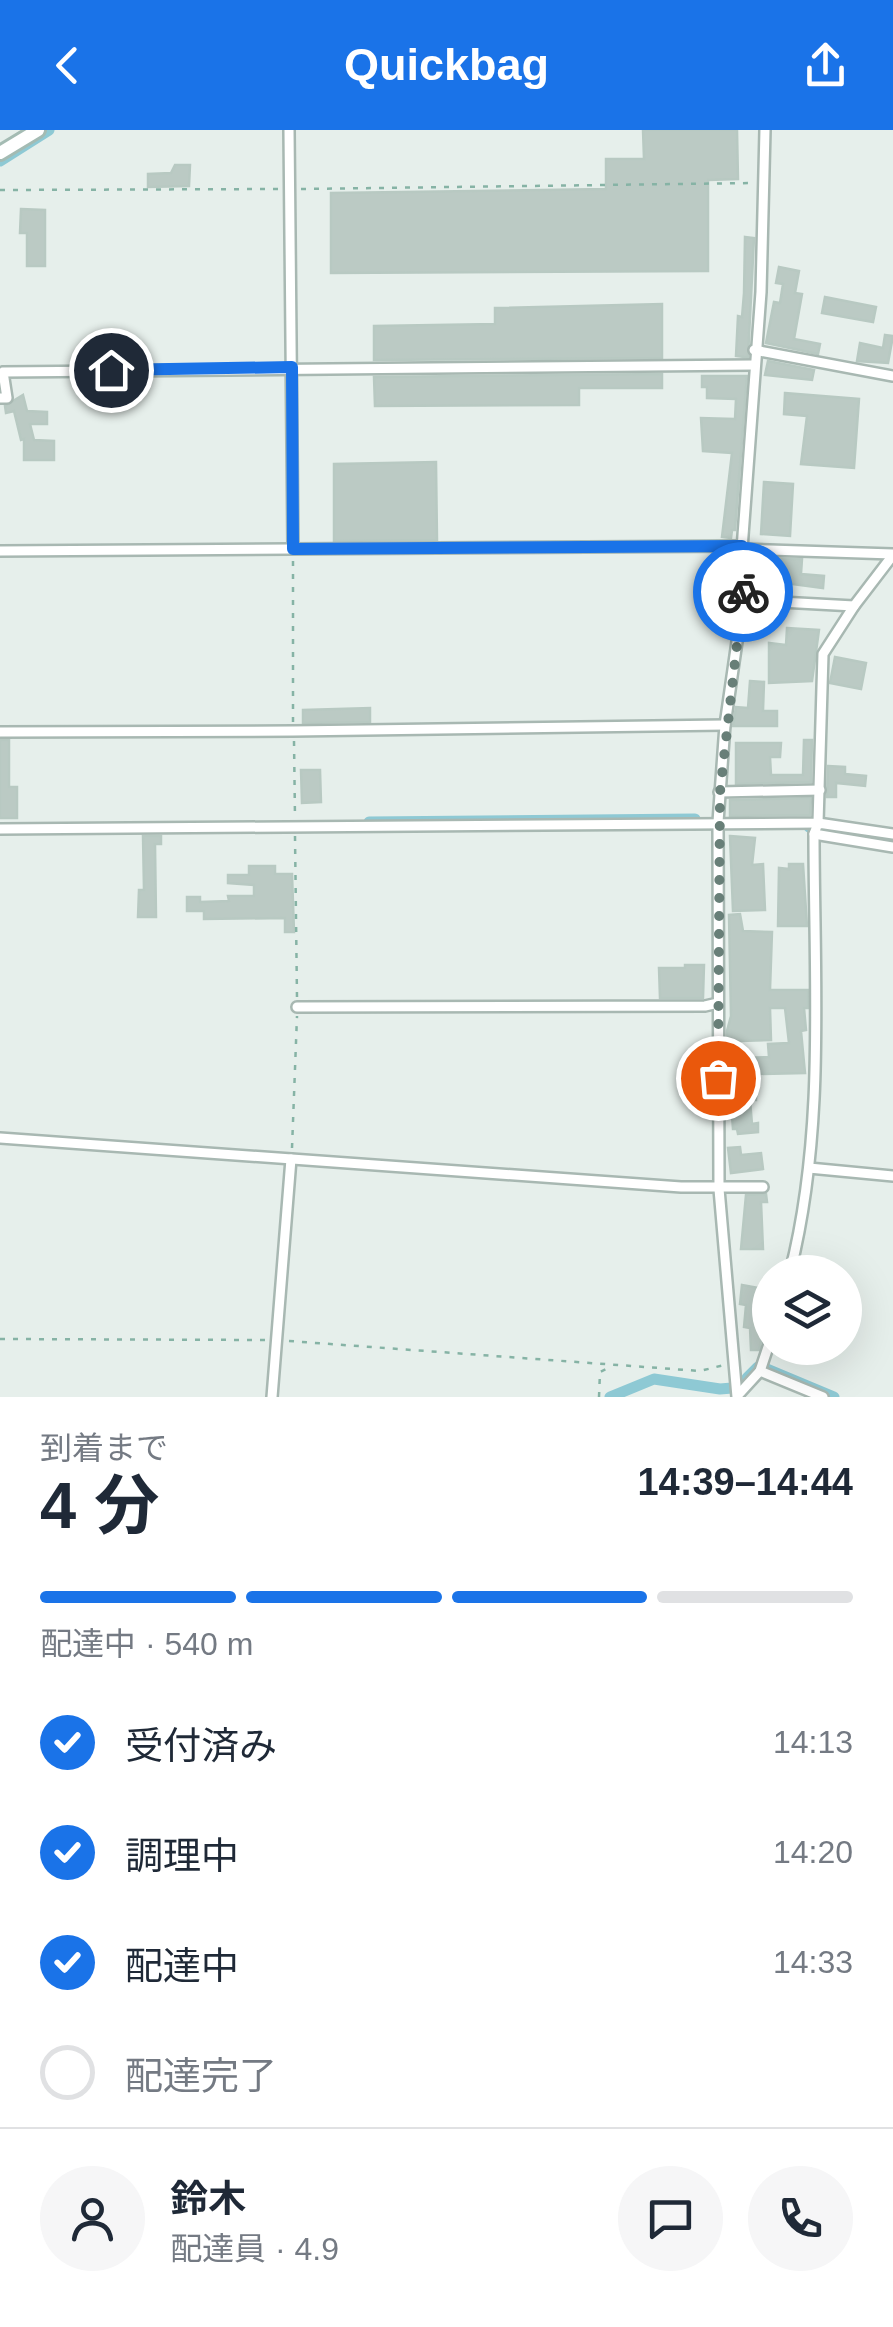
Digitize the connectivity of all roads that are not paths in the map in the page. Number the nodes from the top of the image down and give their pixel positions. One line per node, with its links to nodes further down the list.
1 (38, 130): 4 (street)
2 (289, 130): 7 (street)
3 (765, 130): 5 (street)
4 (0, 154)
5 (754, 350): 6 (street); 8 (street)
6 (754, 365): 7 (street); 10 (street)
7 (292, 367): 9 (street); 11 (street)
8 (893, 376)
9 (0, 398)
10 (742, 547): 11 (street); 13 (street); 14 (street)
11 (293, 549): 12 (street)
12 (0, 552)
13 (893, 555): 15 (street)
14 (743, 600): 15 (street); 16 (street)
15 (854, 606): 18 (street)
16 (725, 725): 17 (street); 19 (street)
17 (0, 732)
18 (820, 790): 19 (street); 21 (street)
19 (720, 792): 20 (street)
20 (718, 822): 21 (street); 22 (street); 26 (street)
21 (818, 823): 23 (street); 24 (street)
22 (0, 829)
23 (814, 834): 25 (street); 30 (street)
24 (893, 834)
25 (893, 846)
26 (718, 1003): 27 (street); 33 (street)
27 (297, 1006)
28 (0, 1138): 29 (street)
29 (291, 1159): 33 (street); 38 (street)
30 (809, 1168): 31 (street); 34 (street)
31 (893, 1176)
32 (763, 1186): 33 (street)
33 (719, 1189): 37 (street)
34 (793, 1255)
35 (762, 1365): 36 (street)
36 (760, 1372): 37 (street); 39 (street)
37 (737, 1396)
38 (272, 1397)
39 (824, 1397)

